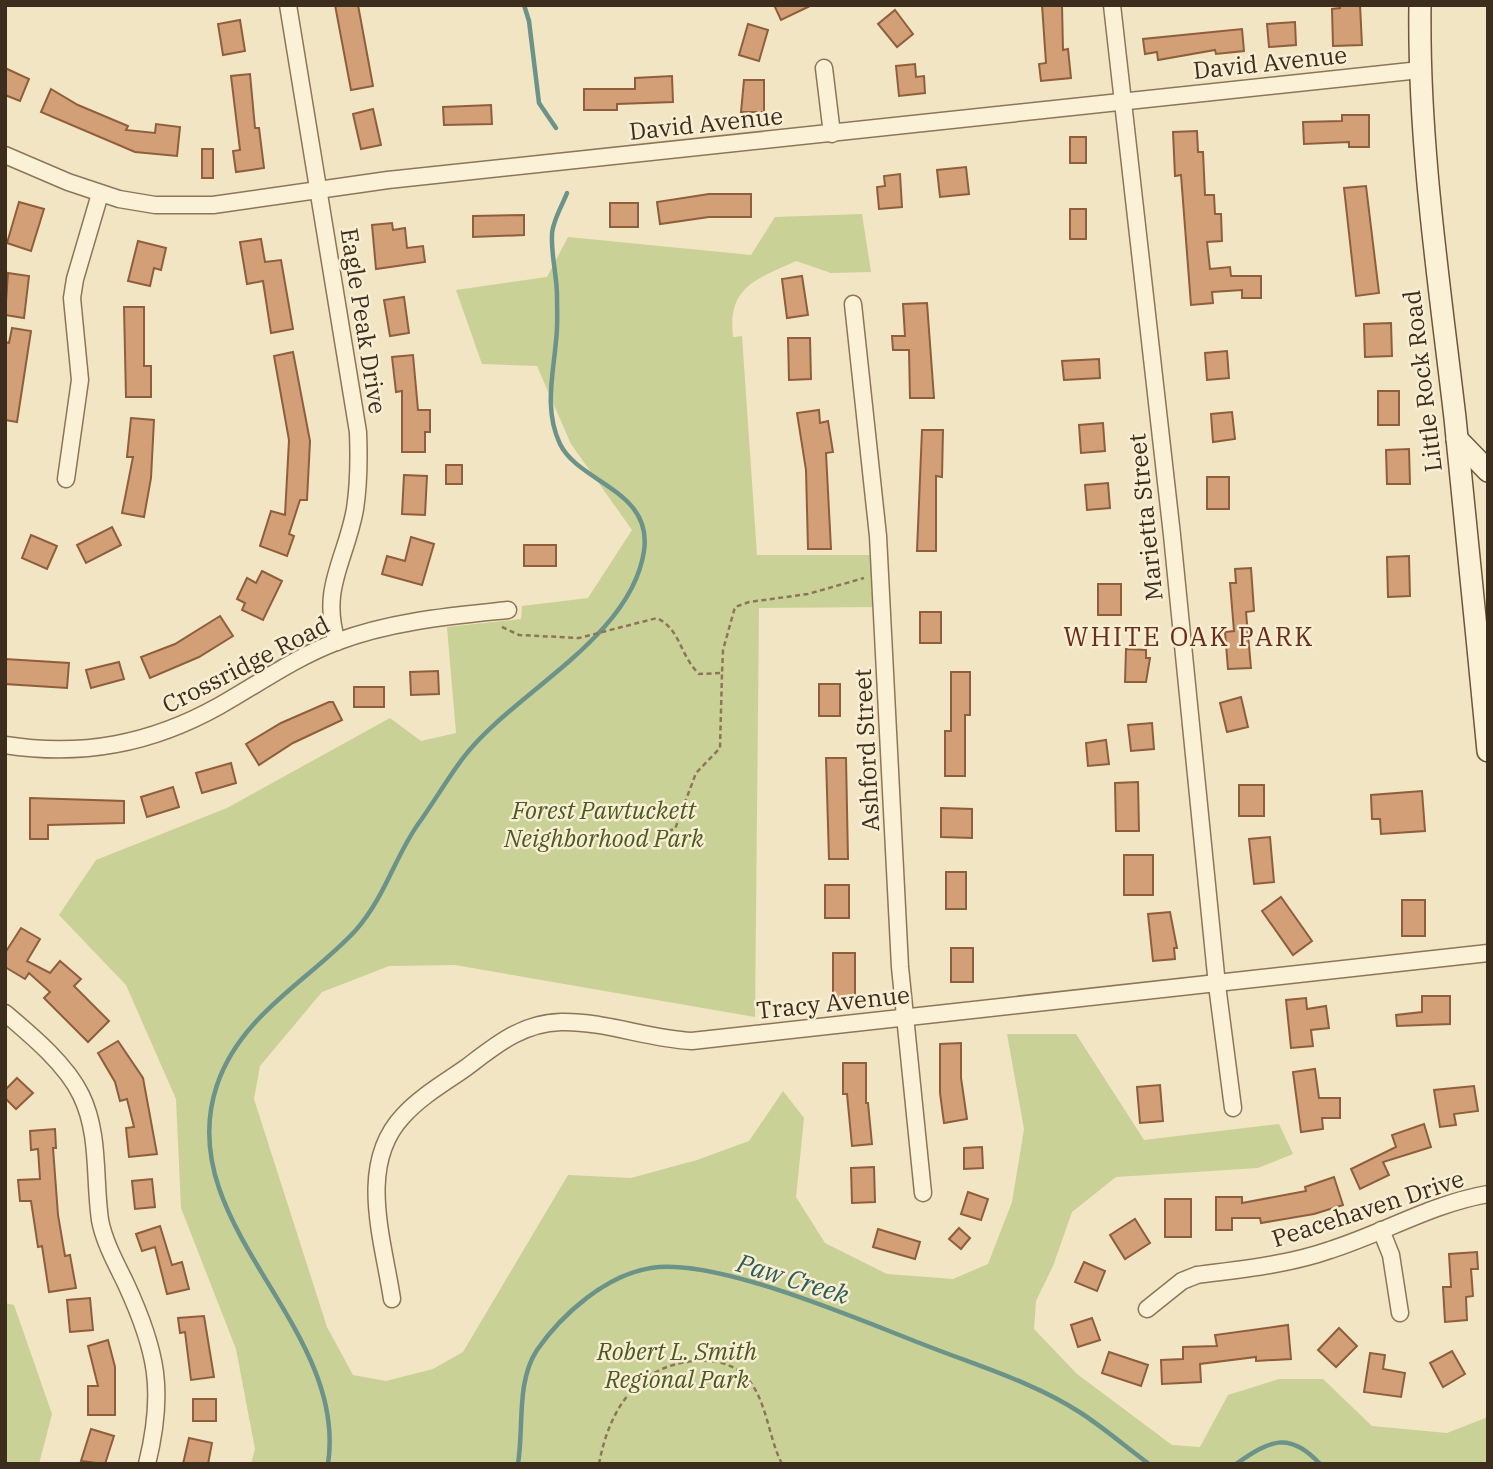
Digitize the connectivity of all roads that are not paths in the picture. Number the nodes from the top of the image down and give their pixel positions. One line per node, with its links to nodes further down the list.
1 (288, 5): 9 (street, Eagle Peak Drive)
2 (1112, 5): 6 (street, Marietta Street)
3 (1420, 5): 5 (main road, Little Rock Road)
4 (824, 68): 7 (street)
5 (1420, 70): 6 (street, David Avenue); 12 (main road, Little Rock Road)
6 (1123, 102): 7 (street, David Avenue); 20 (street, Marietta Street)
7 (832, 134): 9 (street, David Avenue)
8 (5, 155): 10 (street, David Avenue)
9 (319, 190): 10 (street, David Avenue); 16 (street, Eagle Peak Drive)
10 (100, 194): 14 (street)
11 (853, 304): 22 (street, Ashford Street)
12 (1457, 439): 13 (main road); 18 (main road, Little Rock Road)
13 (1488, 471)
14 (66, 479)
15 (508, 610): 16 (street, Crossridge Road)
16 (337, 642): 17 (street, Crossridge Road)
17 (5, 745)
18 (1488, 751)
19 (1488, 953): 20 (street, Tracy Avenue)
20 (1217, 985): 22 (street, Tracy Avenue); 23 (street, Marietta Street)
21 (5, 1013): 30 (street)
22 (904, 1018): 24 (street, Ashford Street); 27 (street, Tracy Avenue)
23 (1233, 1108)
24 (923, 1193)
25 (1488, 1194): 26 (street, Peacehaven Drive)
26 (1381, 1230): 28 (street, Peacehaven Drive); 29 (street)
27 (393, 1299)
28 (1147, 1309)
29 (1400, 1313)
30 (147, 1464)

